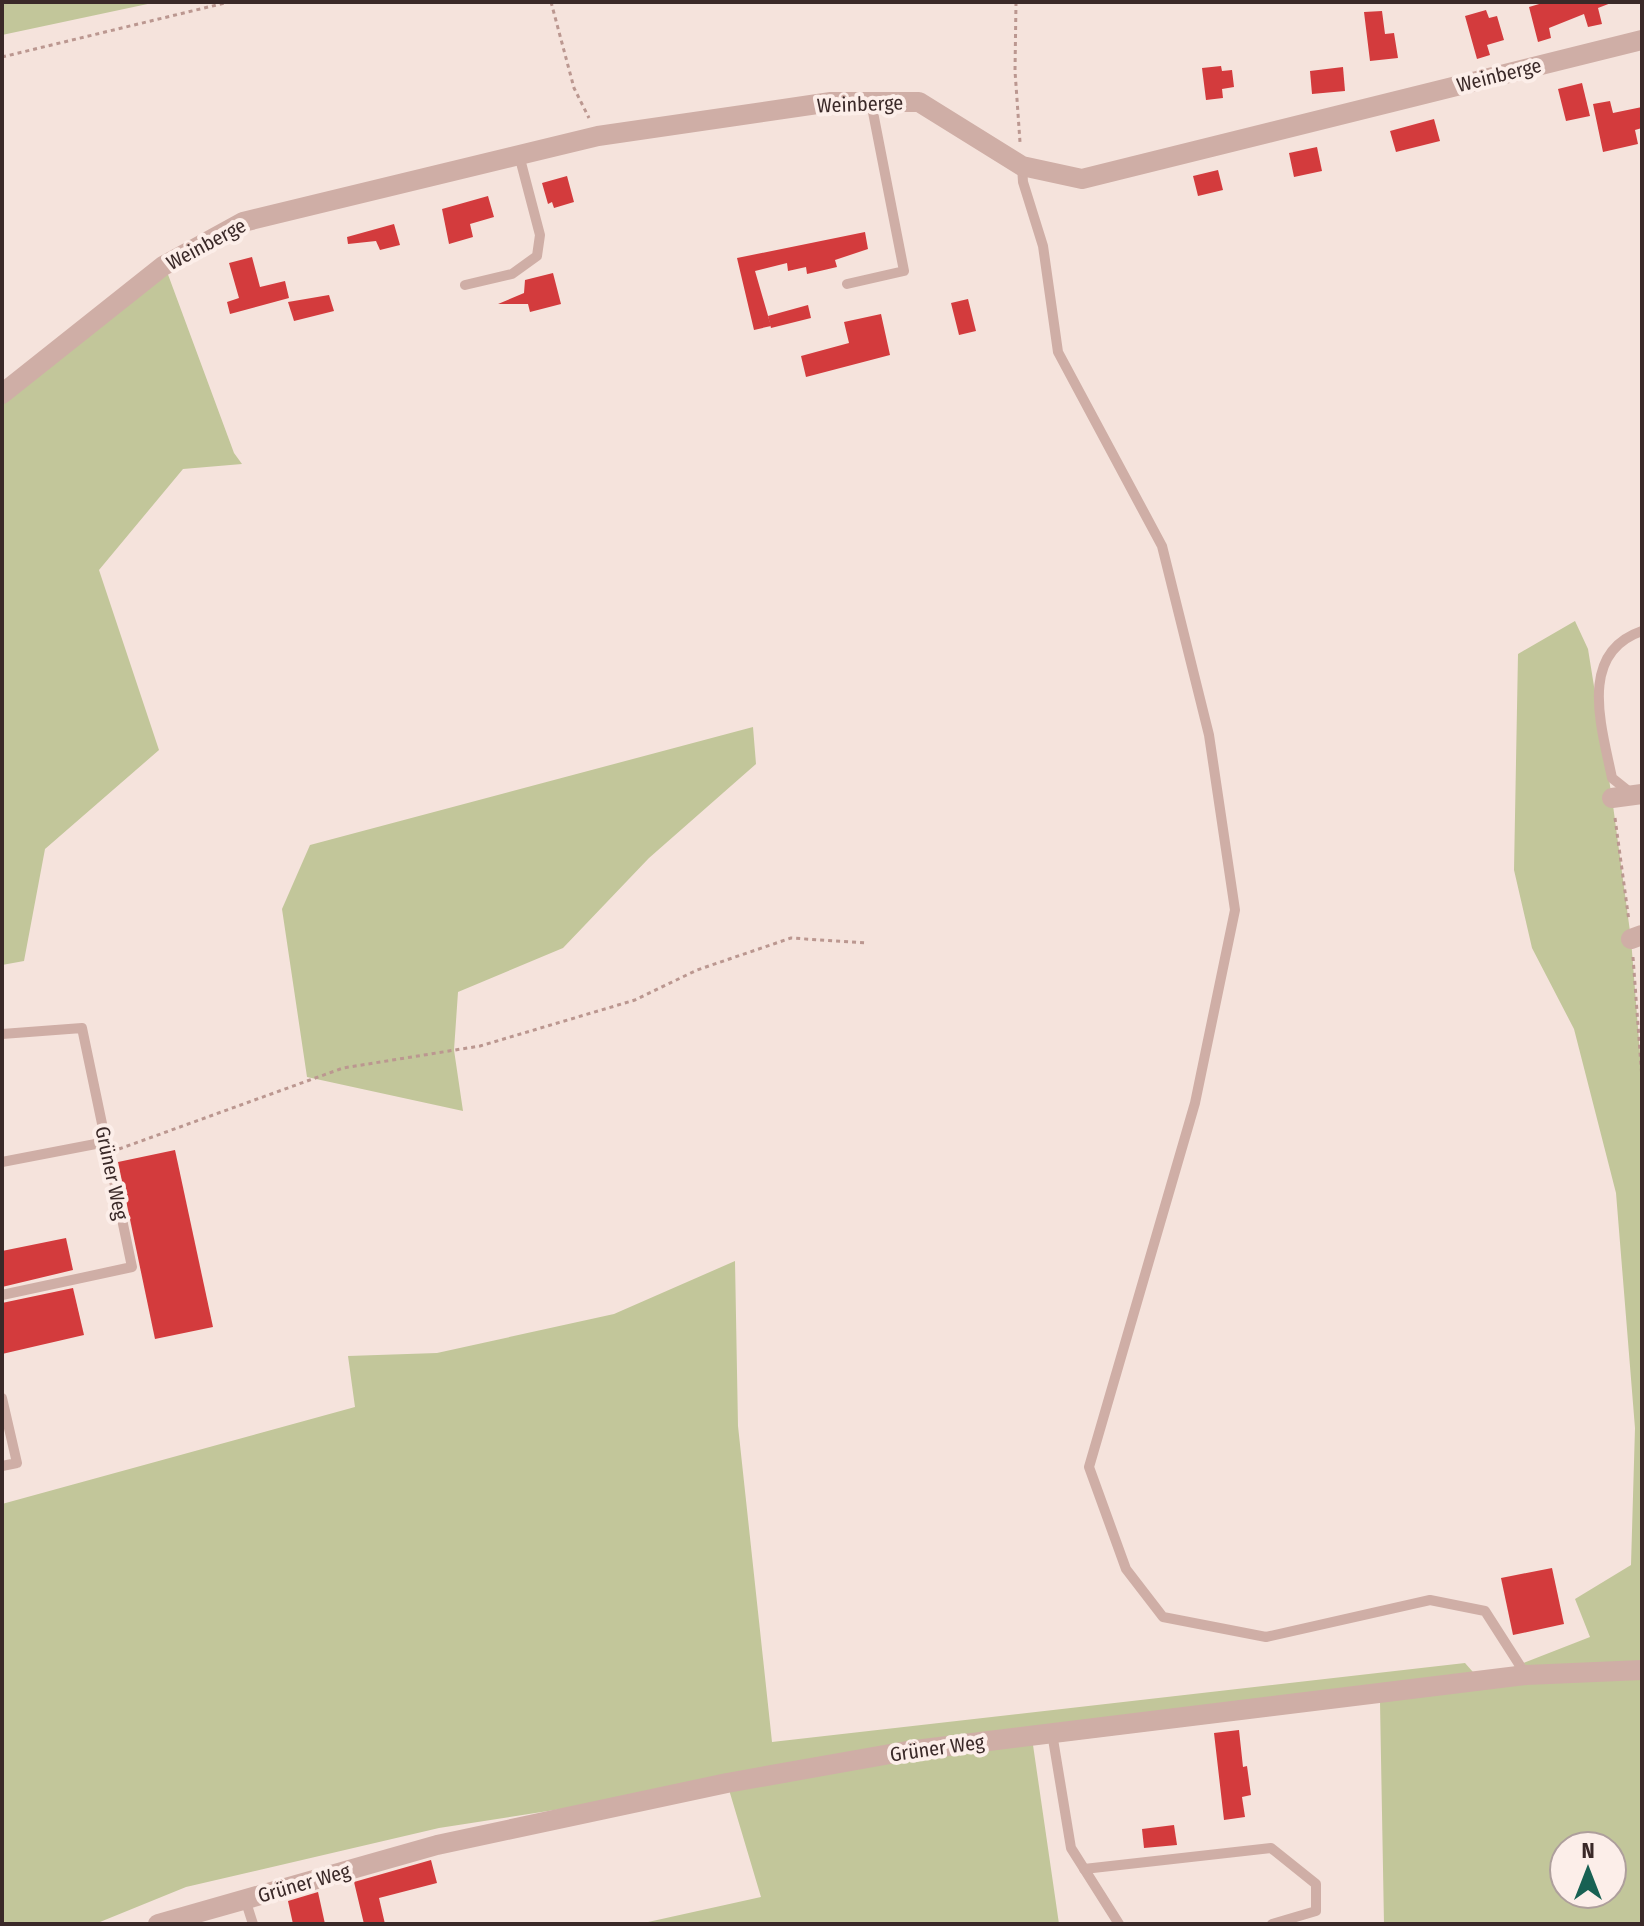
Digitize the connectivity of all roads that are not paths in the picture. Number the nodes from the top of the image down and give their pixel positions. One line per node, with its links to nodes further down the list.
1 (1642, 40): 4 (street, Weinberge)
2 (871, 102): 3 (street, Weinberge); 4 (street, Weinberge); 5 (lane)
3 (519, 155): 6 (lane); 7 (street, Weinberge)
4 (1022, 166): 18 (lane)
5 (847, 284)
6 (465, 285)
7 (2, 394)
8 (1642, 631): 9 (lane)
9 (1638, 795): 10 (street)
10 (1612, 798)
11 (2, 1034): 12 (lane, Grüner Weg)
12 (107, 1147): 13 (lane); 14 (lane, Grüner Weg)
13 (2, 1162)
14 (2, 1295)
15 (2, 1398): 16 (lane)
16 (2, 1466)
17 (1642, 1670): 18 (street, Grüner Weg)
18 (1526, 1675): 19 (street, Grüner Weg)
19 (1052, 1733): 20 (lane); 21 (street, Grüner Weg)
20 (1084, 1869): 24 (lane); 25 (lane)
21 (245, 1899): 22 (street, Grüner Weg); 23 (lane, Grüner Weg)
22 (158, 1924)
23 (253, 1924)
24 (1119, 1924)
25 (1272, 1924)

